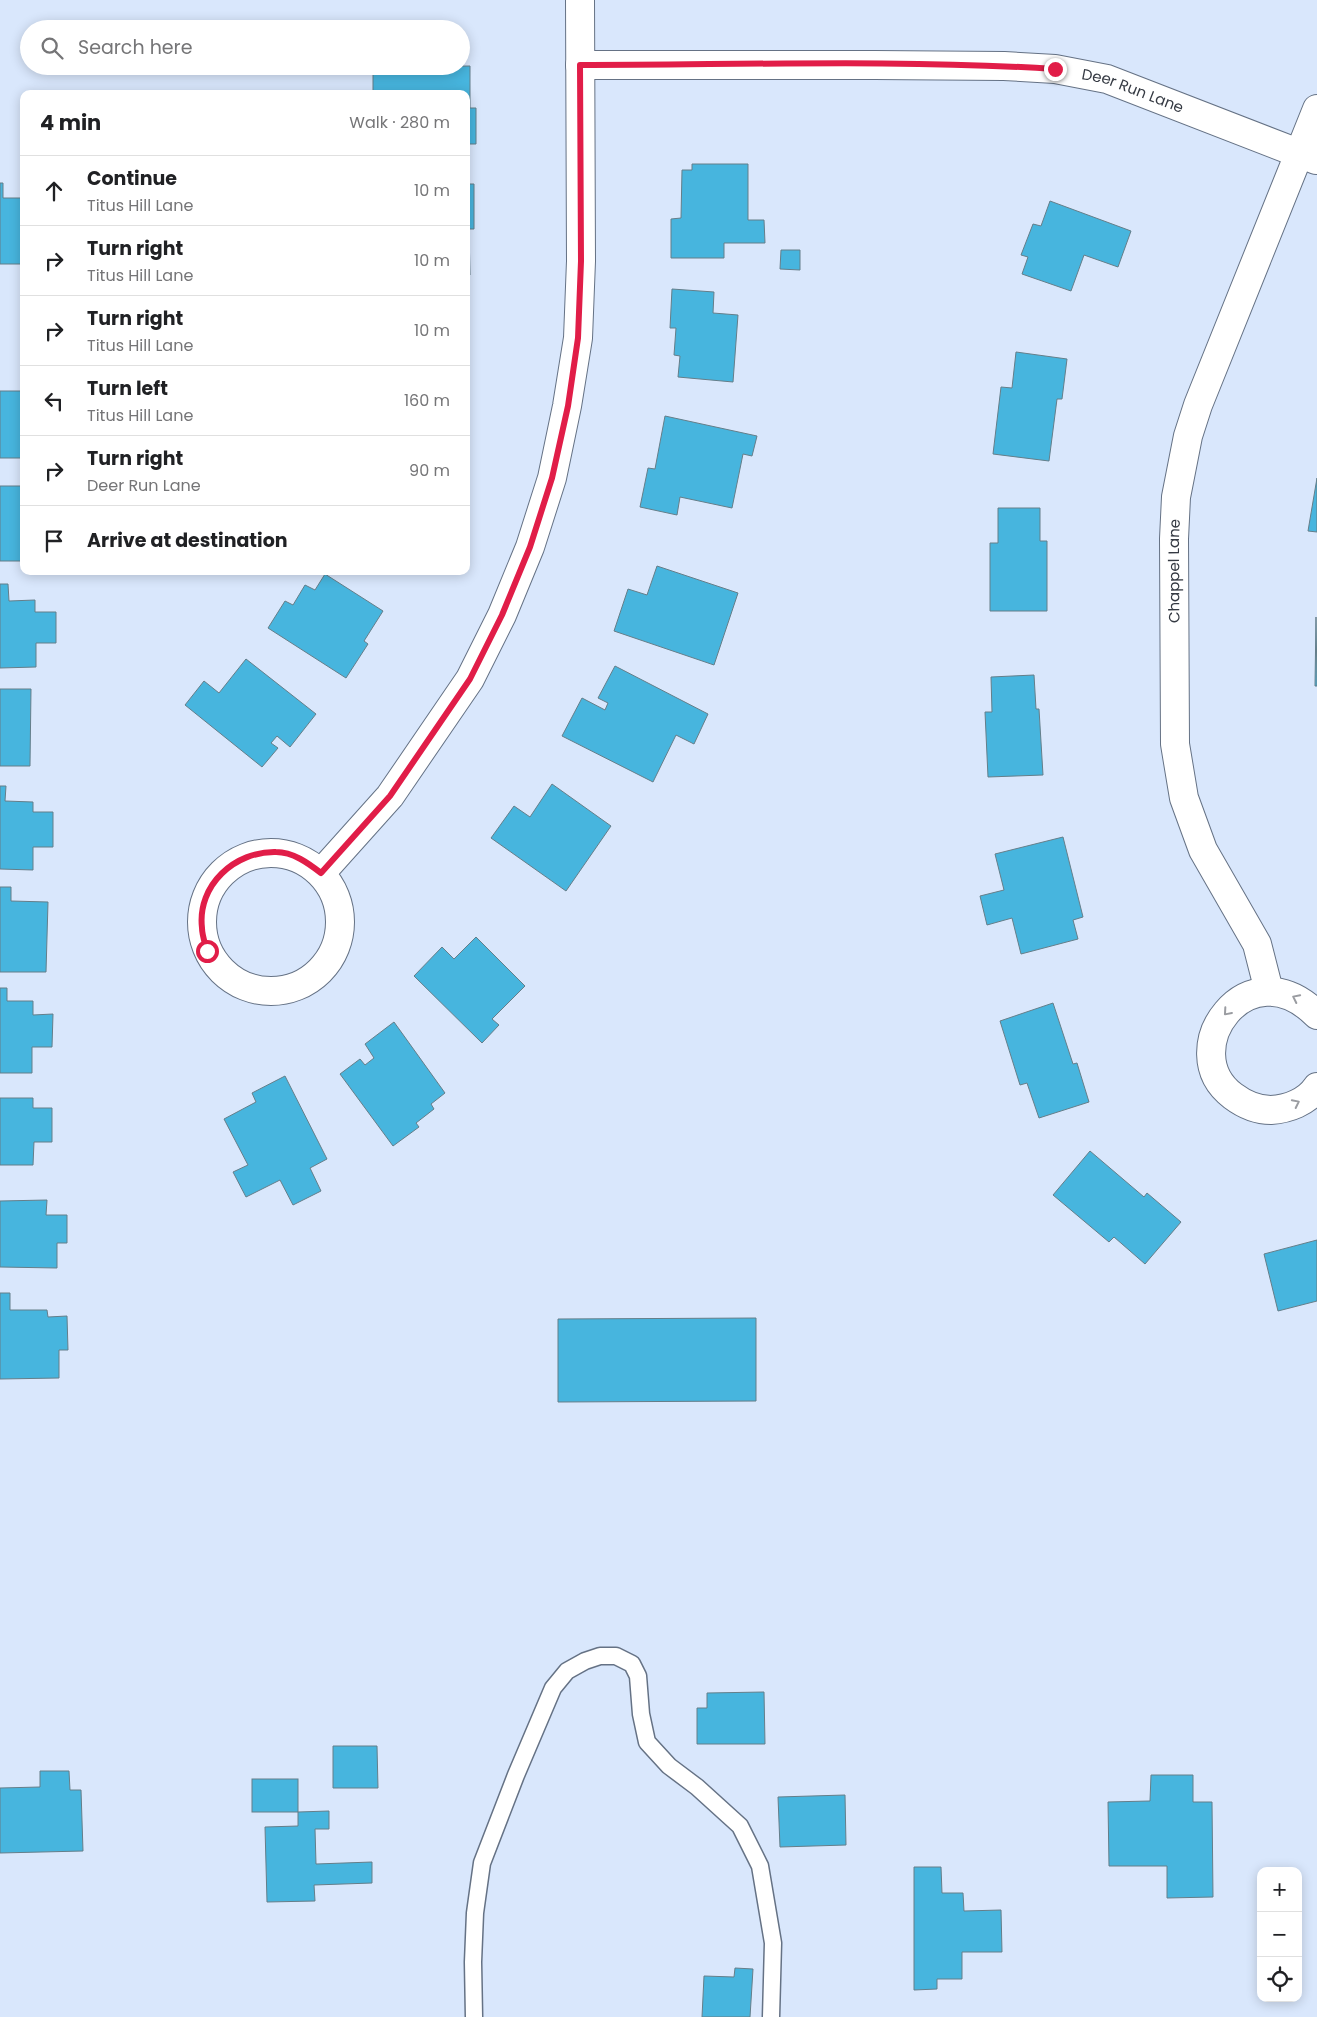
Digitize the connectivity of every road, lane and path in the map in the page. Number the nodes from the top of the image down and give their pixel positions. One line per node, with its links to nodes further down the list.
1 (580, 0): 2 (street)
2 (580, 65): 4 (street, Deer Run Lane); 5 (street)
3 (1317, 109): 4 (street, Chappel Lane)
4 (1308, 157): 6 (street, Chappel Lane)
5 (321, 873): 5 (street)
6 (1269, 991): 7 (street, one-way to 6); 8 (street, one-way to 8)
7 (1317, 1015)
8 (1317, 1087)
9 (474, 2017): 10 (lane)
10 (771, 2017)

